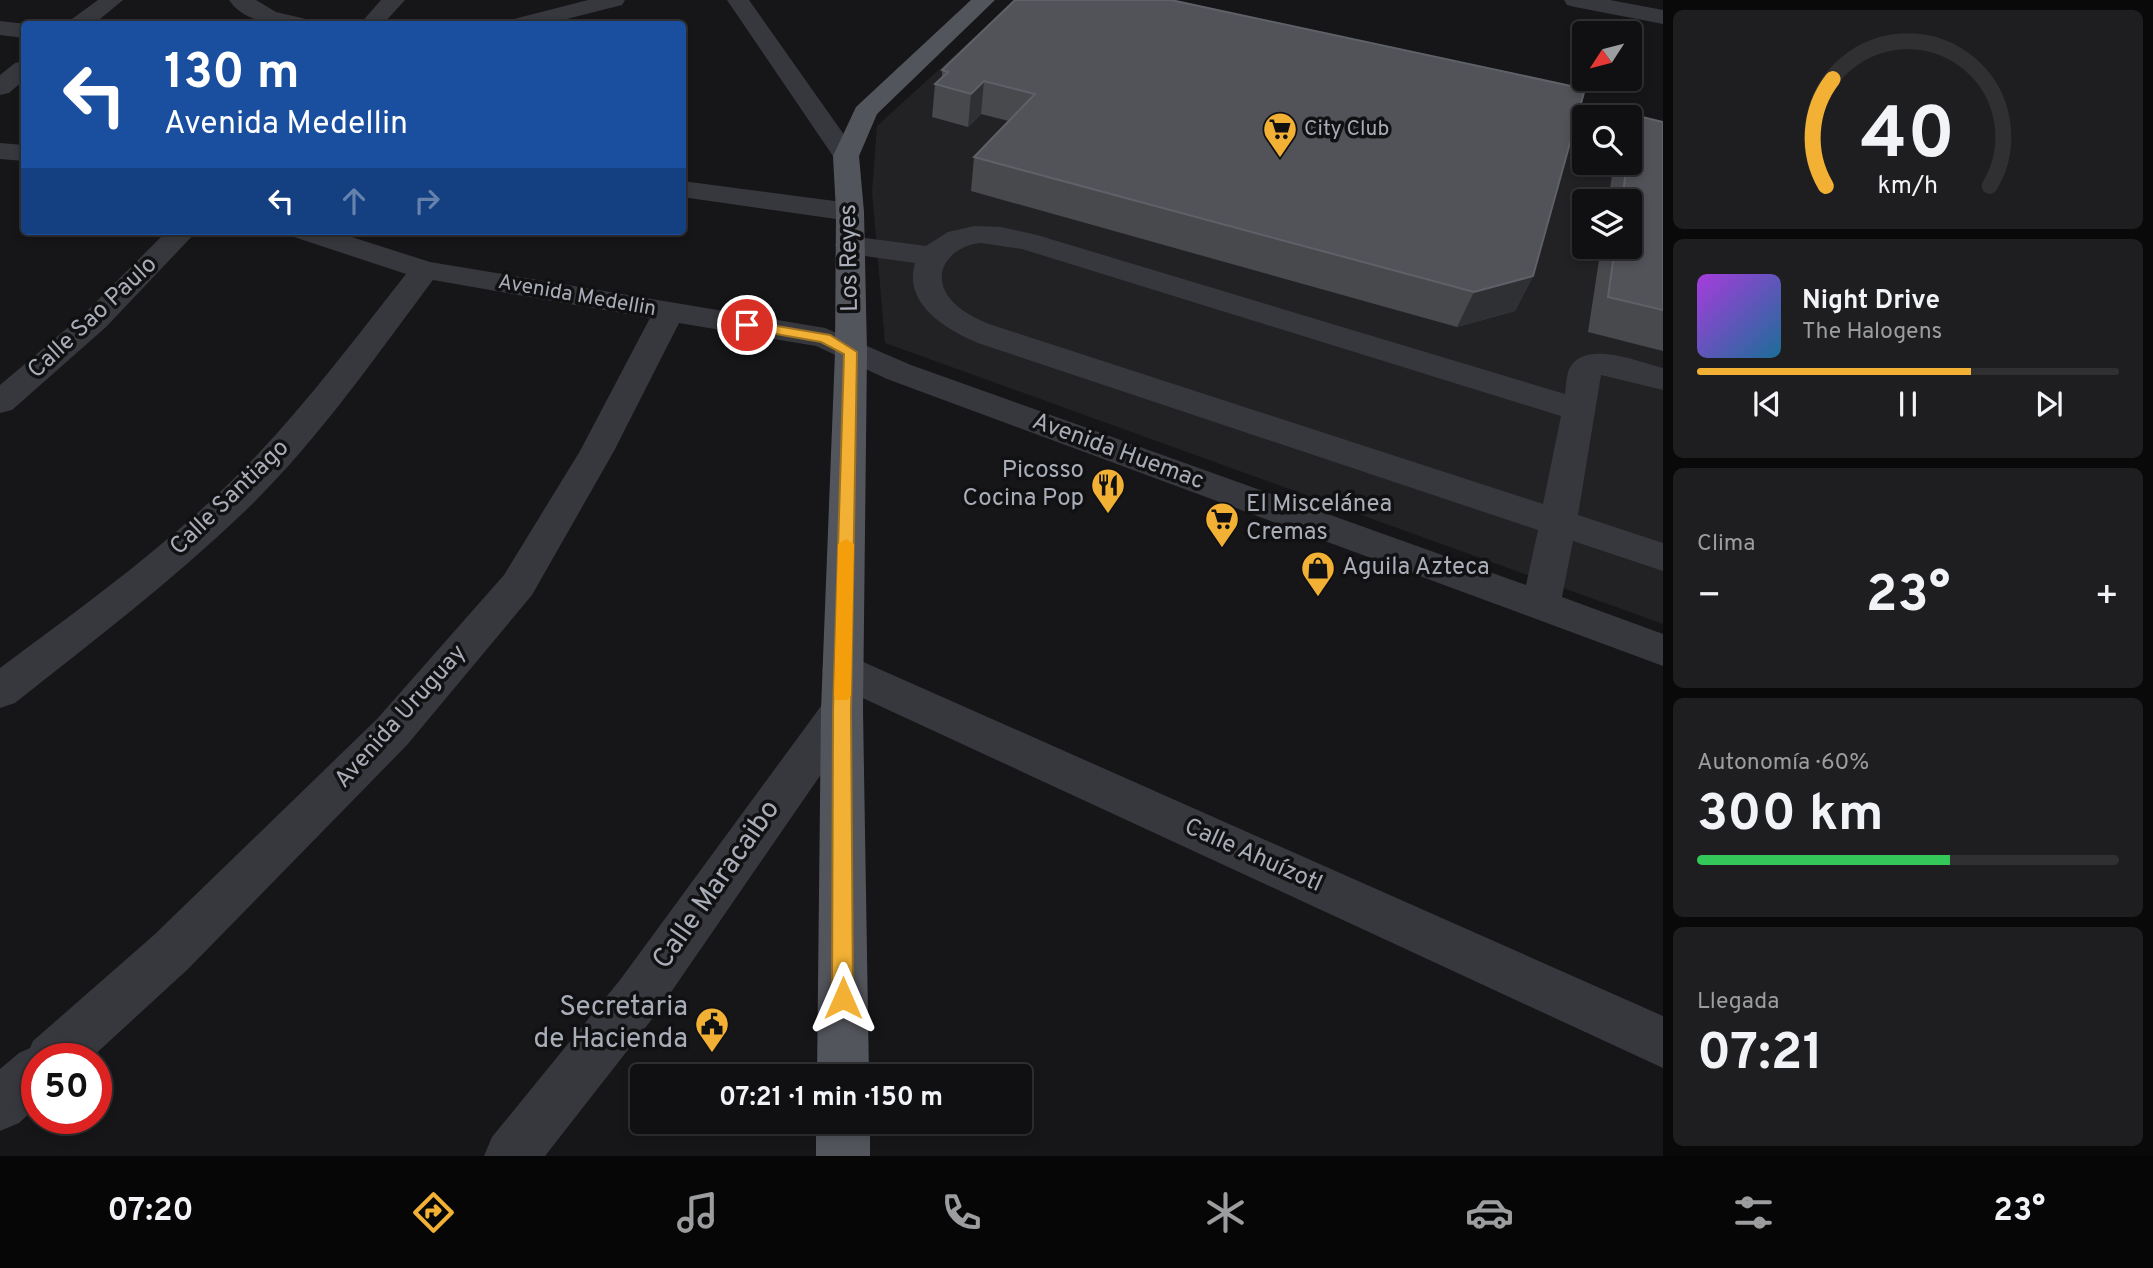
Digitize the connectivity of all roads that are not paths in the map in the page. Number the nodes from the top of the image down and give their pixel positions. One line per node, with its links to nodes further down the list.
1 (112, 0): 11 (street)
2 (240, 0): 12 (street)
3 (394, 0): 13 (street)
4 (614, 0): 14 (street)
5 (738, 0): 21 (street)
6 (984, 0): 21 (main road, Los Reyes)
7 (1575, 0): 10 (street)
8 (1633, 0): 9 (street)
9 (1663, 6)
10 (1663, 17)
11 (84, 21)
12 (285, 21)
13 (374, 21)
14 (534, 21)
15 (0, 28): 16 (street)
16 (21, 31)
17 (21, 70): 18 (street)
18 (0, 88)
19 (0, 151): 20 (street)
20 (21, 153)
21 (846, 156): 23 (main road, Los Reyes)
22 (686, 190): 23 (street)
23 (850, 229): 26 (street); 29 (main road, Los Reyes)
24 (179, 235): 31 (street, Calle Sao Paulo)
25 (316, 235): 27 (street, Avenida Medellin)
26 (931, 256): 32 (street); 33 (street)
27 (425, 270): 28 (street, Avenida Medellin); 38 (street, Calle Santiago)
28 (669, 312): 29 (street, Avenida Medellin); 40 (street, Avenida Uruguay)
29 (851, 352): 35 (street, Avenida Huemac); 37 (main road, Los Reyes)
30 (1663, 379): 32 (street)
31 (0, 402)
32 (1580, 410): 33 (street)
33 (1557, 522): 34 (street); 35 (street)
34 (1663, 557)
35 (1541, 606): 36 (street, Avenida Huemac)
36 (1663, 650)
37 (843, 690): 39 (street, Calle Ahuízotl); 41 (main road, Los Reyes); 45 (street, Calle Maracaibo)
38 (0, 691)
39 (1663, 1042)
40 (69, 1043)
41 (843, 1064)
42 (21, 1085): 43 (street)
43 (0, 1104)
44 (843, 1134): 46 (main road)
45 (511, 1156)
46 (843, 1156)

